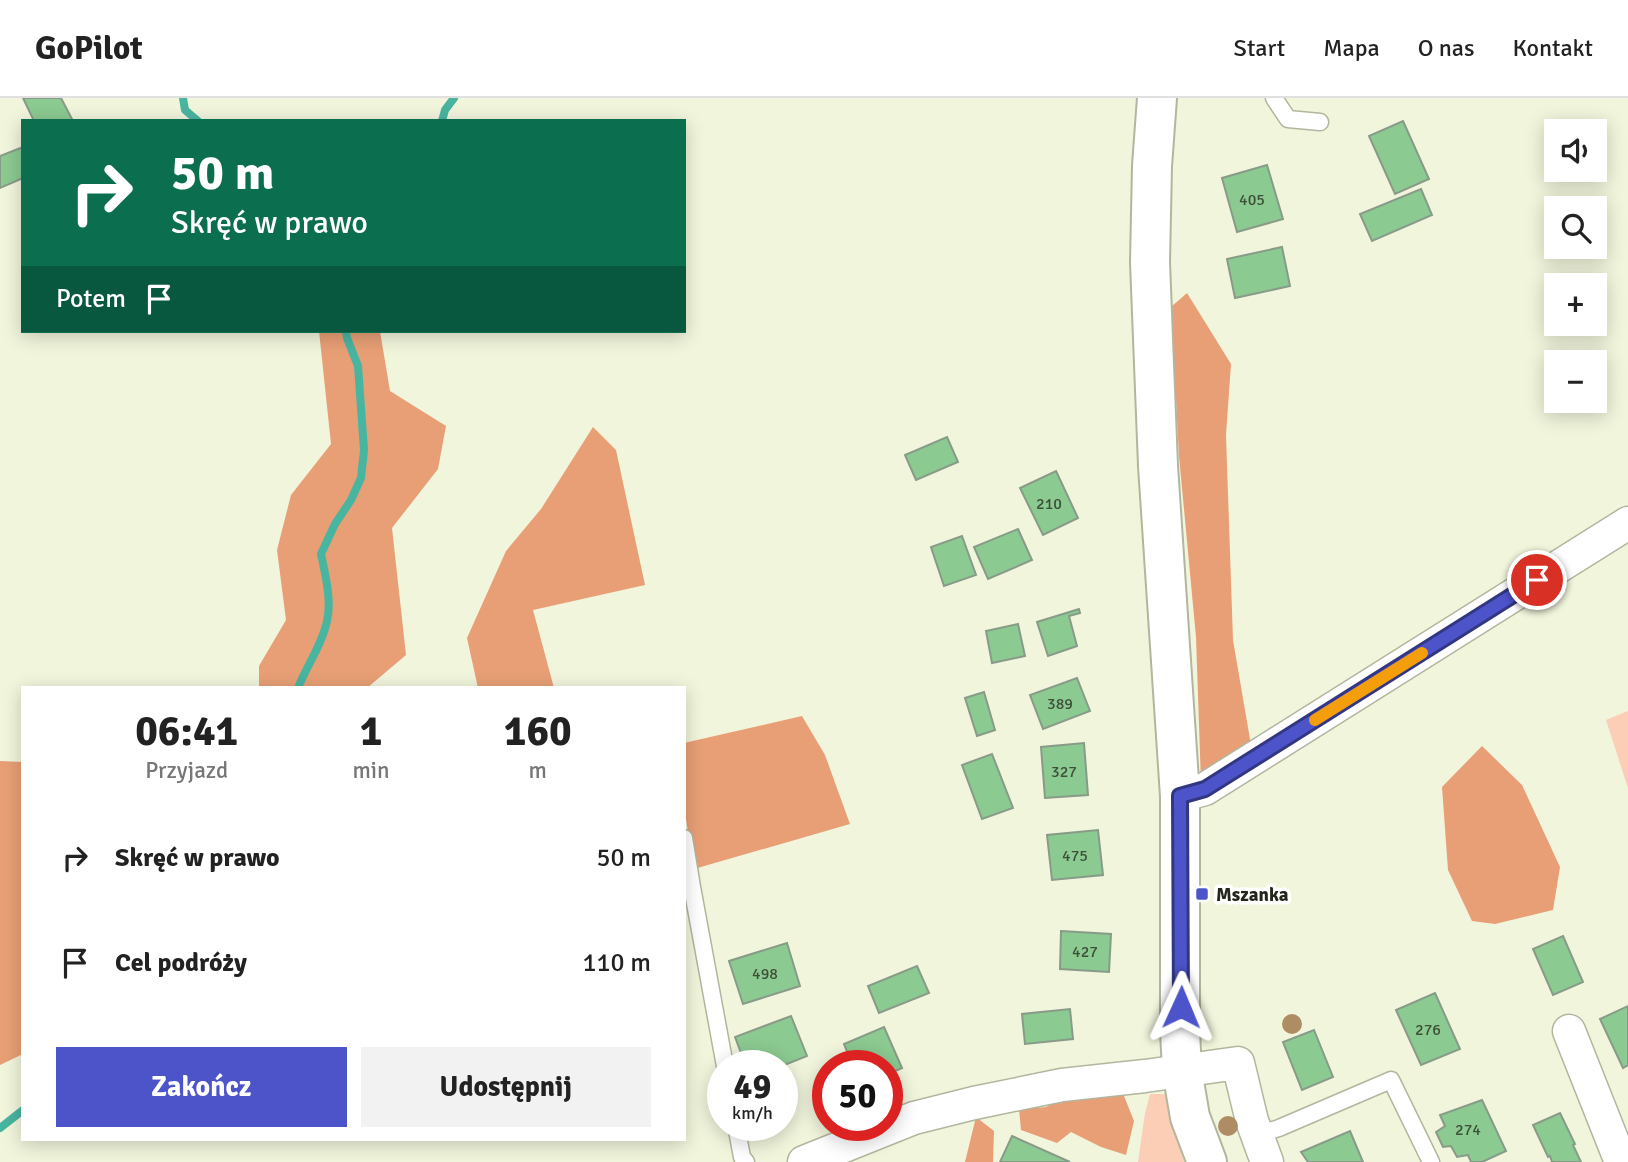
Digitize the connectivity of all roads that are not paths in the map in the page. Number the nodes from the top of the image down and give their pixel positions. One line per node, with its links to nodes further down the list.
1 (1157, 98): 5 (main road)
2 (1274, 98): 3 (lane)
3 (1320, 122)
4 (1628, 523): 5 (street)
5 (1180, 796): 9 (main road)
6 (686, 850): 8 (lane)
7 (1569, 1031): 16 (street)
8 (722, 1050)
9 (1182, 1070): 11 (street); 13 (street); 14 (main road)
10 (739, 1141): 12 (lane)
11 (1262, 1148): 15 (lane)
12 (746, 1162)
13 (804, 1162)
14 (1207, 1162)
15 (1431, 1162)
16 (1621, 1162)

